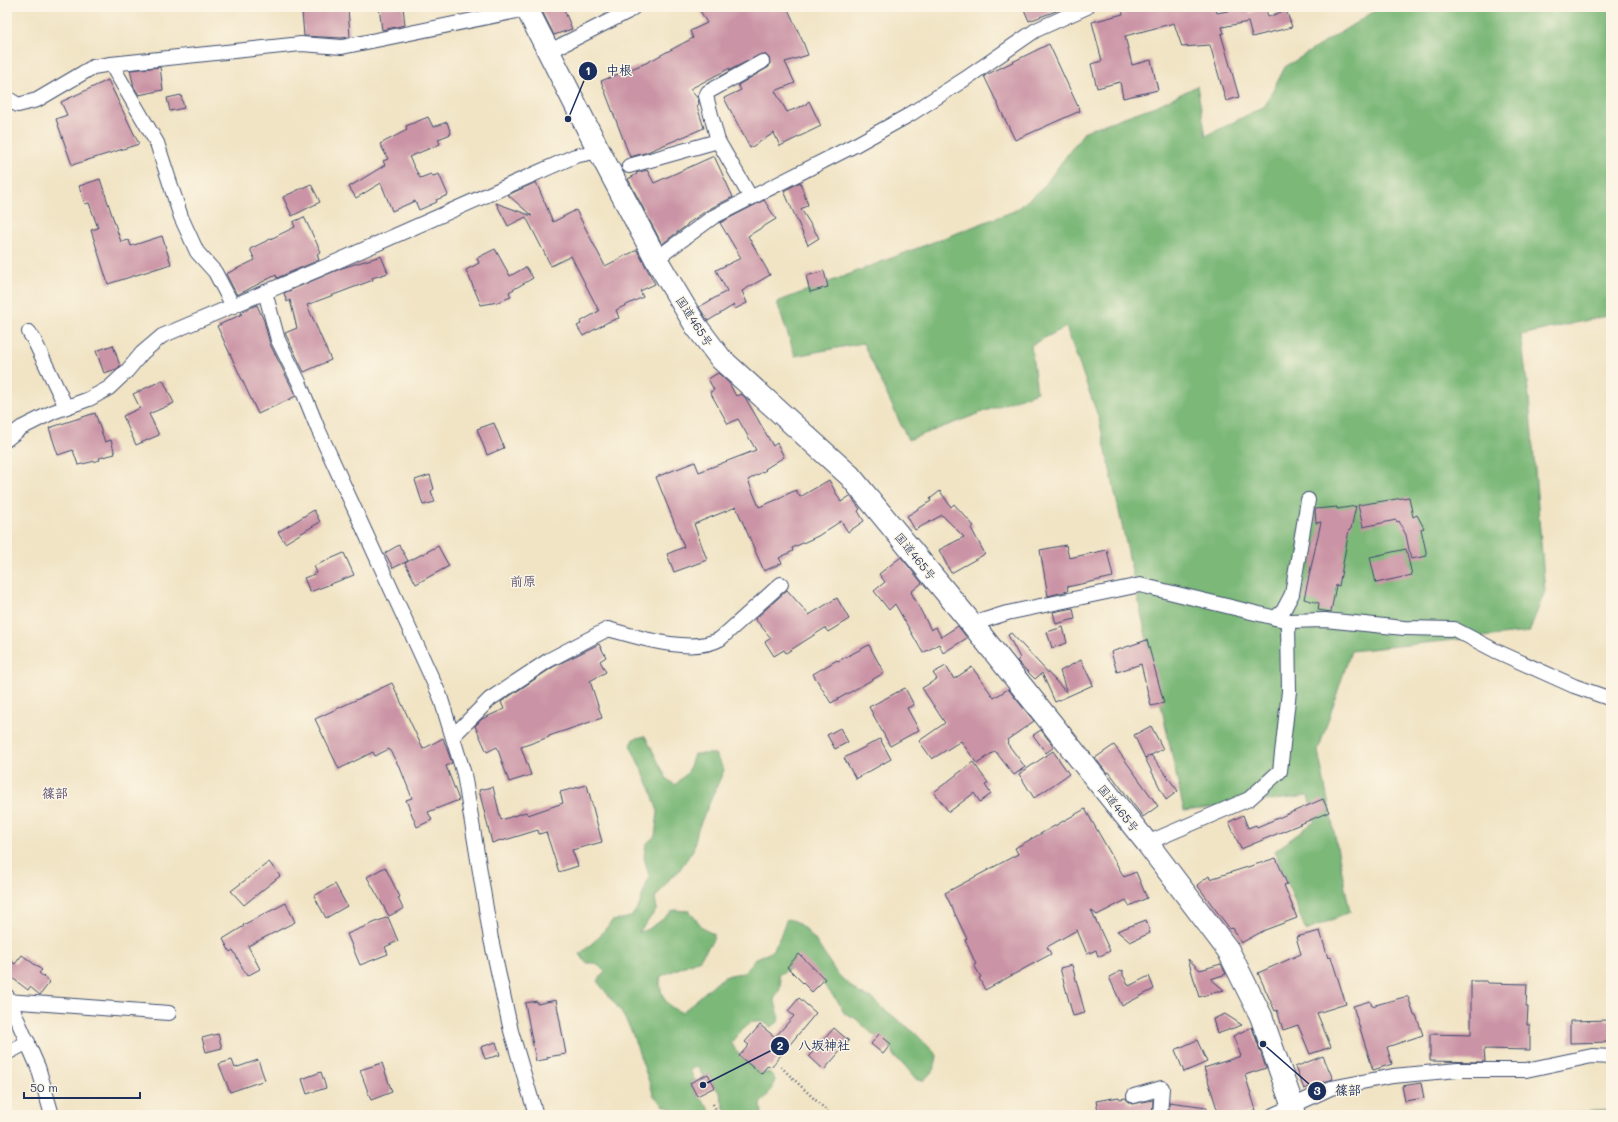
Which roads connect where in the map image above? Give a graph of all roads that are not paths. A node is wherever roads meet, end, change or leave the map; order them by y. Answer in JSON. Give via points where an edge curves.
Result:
{"nodes":[{"id":1,"x":634,"y":7,"type":"edge"},
{"id":2,"x":1087,"y":7,"type":"edge"},
{"id":3,"x":526,"y":8,"type":"edge"},
{"id":4,"x":548,"y":52,"type":"junction"},
{"id":5,"x":762,"y":62,"type":"dead end"},
{"id":6,"x":111,"y":64,"type":"junction"},
{"id":7,"x":7,"y":98,"type":"edge"},
{"id":8,"x":718,"y":141,"type":"junction"},
{"id":9,"x":599,"y":151,"type":"junction"},
{"id":10,"x":629,"y":166,"type":"dead end"},
{"id":11,"x":751,"y":198,"type":"junction"},
{"id":12,"x":656,"y":259,"type":"junction"},
{"id":13,"x":265,"y":292,"type":"junction"},
{"id":14,"x":233,"y":306,"type":"junction"},
{"id":15,"x":29,"y":332,"type":"dead end"},
{"id":16,"x":66,"y":408,"type":"junction"},
{"id":17,"x":7,"y":439,"type":"edge"},
{"id":18,"x":1308,"y":500,"type":"dead end"},
{"id":19,"x":781,"y":584,"type":"dead end"},
{"id":20,"x":1282,"y":619,"type":"junction"},
{"id":21,"x":972,"y":624,"type":"junction"},
{"id":22,"x":1611,"y":698,"type":"edge"},
{"id":23,"x":453,"y":736,"type":"junction"},
{"id":24,"x":1147,"y":843,"type":"junction"},
{"id":25,"x":8,"y":999,"type":"edge"},
{"id":26,"x":169,"y":1013,"type":"dead end"},
{"id":27,"x":28,"y":1042,"type":"junction"},
{"id":28,"x":7,"y":1053,"type":"edge"},
{"id":29,"x":1611,"y":1056,"type":"edge"},
{"id":30,"x":1134,"y":1096,"type":"dead end"},
{"id":31,"x":1294,"y":1111,"type":"edge"},
{"id":32,"x":52,"y":1115,"type":"edge"},
{"id":33,"x":536,"y":1115,"type":"edge"},
{"id":34,"x":1160,"y":1115,"type":"edge"},
{"id":35,"x":1273,"y":1115,"type":"edge"}],
"edges":[{"from":1,"to":4,"type":"street"},
{"from":2,"to":11,"type":"street","via":[[1036,30],[910,115]]},
{"from":3,"to":4,"type":"highway","name":"国道465号"},
{"from":3,"to":6,"type":"street","via":[[342,47],[301,44]]},
{"from":4,"to":9,"type":"highway","name":"国道465号"},
{"from":5,"to":8,"type":"street","via":[[708,92],[706,96]]},
{"from":6,"to":7,"type":"street","via":[[93,67],[37,100],[18,105]]},
{"from":6,"to":14,"type":"street","via":[[156,143],[181,217],[197,252],[215,272]]},
{"from":8,"to":10,"type":"street"},
{"from":8,"to":11,"type":"street"},
{"from":9,"to":12,"type":"highway","name":"国道465号"},
{"from":9,"to":13,"type":"street","via":[[575,156]]},
{"from":11,"to":12,"type":"street","via":[[713,218]]},
{"from":12,"to":21,"type":"highway","name":"国道465号","via":[[696,326],[721,359],[850,476]]},
{"from":13,"to":14,"type":"street"},
{"from":13,"to":23,"type":"street","via":[[278,340],[440,696]]},
{"from":14,"to":16,"type":"street","via":[[162,336],[109,388]]},
{"from":15,"to":16,"type":"street"},
{"from":16,"to":17,"type":"street","via":[[21,428]]},
{"from":18,"to":20,"type":"street","via":[[1292,594],[1283,611]]},
{"from":19,"to":23,"type":"street","via":[[713,643],[688,646],[608,629],[549,660],[490,699]]},
{"from":20,"to":21,"type":"street","via":[[1140,585],[1008,612]]},
{"from":20,"to":22,"type":"street","via":[[1454,629],[1574,686]]},
{"from":20,"to":24,"type":"street","via":[[1288,691],[1280,772],[1249,799]]},
{"from":21,"to":24,"type":"highway","name":"国道465号"},
{"from":23,"to":33,"type":"street","via":[[464,774],[491,939],[511,1031]]},
{"from":24,"to":31,"type":"highway","name":"国道465号","via":[[1228,950],[1261,1016]]},
{"from":25,"to":26,"type":"street"},
{"from":25,"to":27,"type":"street"},
{"from":27,"to":28,"type":"street"},
{"from":27,"to":32,"type":"street"},
{"from":29,"to":31,"type":"street","via":[[1592,1056],[1526,1070],[1458,1070],[1394,1076],[1331,1088]]},
{"from":30,"to":34,"type":"street","via":[[1162,1088]]},
{"from":31,"to":35,"type":"street"}]}
